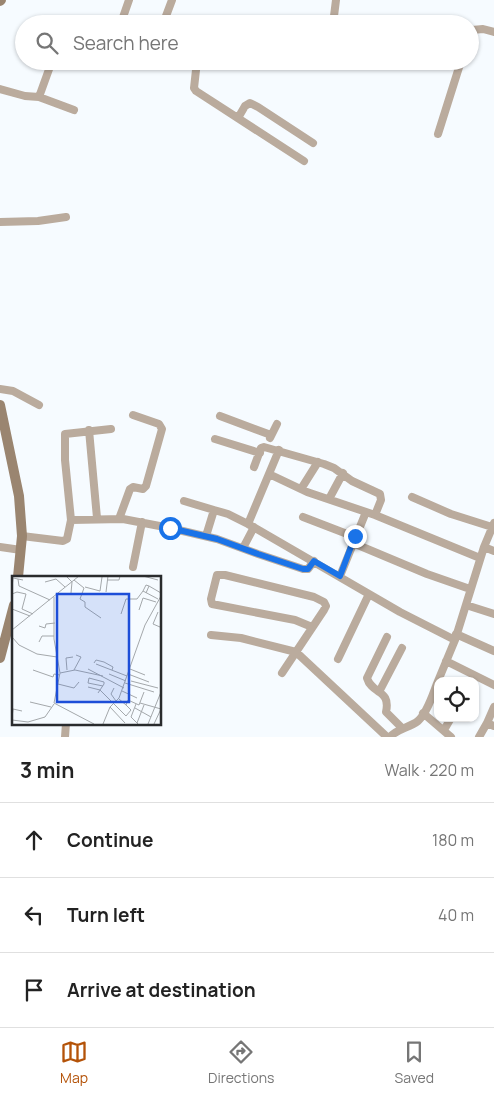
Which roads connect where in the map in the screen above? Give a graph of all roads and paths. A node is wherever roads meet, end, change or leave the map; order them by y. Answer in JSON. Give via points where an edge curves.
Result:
{"nodes":[{"id":1,"x":129,"y":0,"type":"edge"},
{"id":2,"x":172,"y":0,"type":"edge"},
{"id":3,"x":336,"y":0,"type":"edge"},
{"id":4,"x":124,"y":15,"type":"edge"},
{"id":5,"x":166,"y":15,"type":"edge"},
{"id":6,"x":334,"y":15,"type":"edge"},
{"id":7,"x":479,"y":29,"type":"edge"},
{"id":8,"x":494,"y":32,"type":"edge"},
{"id":9,"x":49,"y":70,"type":"edge"},
{"id":10,"x":196,"y":70,"type":"edge"},
{"id":11,"x":458,"y":70,"type":"edge"},
{"id":12,"x":0,"y":89,"type":"edge"},
{"id":13,"x":39,"y":97,"type":"junction"},
{"id":14,"x":74,"y":110,"type":"dead end"},
{"id":15,"x":238,"y":118,"type":"junction"},
{"id":16,"x":438,"y":134,"type":"dead end"},
{"id":17,"x":313,"y":143,"type":"dead end"},
{"id":18,"x":304,"y":161,"type":"dead end"},
{"id":19,"x":66,"y":217,"type":"dead end"},
{"id":20,"x":0,"y":222,"type":"edge"},
{"id":21,"x":0,"y":389,"type":"edge"},
{"id":22,"x":0,"y":405,"type":"edge"},
{"id":23,"x":39,"y":405,"type":"dead end"},
{"id":24,"x":132,"y":415,"type":"dead end"},
{"id":25,"x":220,"y":416,"type":"dead end"},
{"id":26,"x":277,"y":424,"type":"dead end"},
{"id":27,"x":3,"y":428,"type":"edge"},
{"id":28,"x":111,"y":429,"type":"dead end"},
{"id":29,"x":89,"y":430,"type":"junction"},
{"id":30,"x":271,"y":435,"type":"junction"},
{"id":31,"x":215,"y":440,"type":"dead end"},
{"id":32,"x":266,"y":446,"type":"junction"},
{"id":33,"x":279,"y":450,"type":"junction"},
{"id":34,"x":260,"y":453,"type":"junction"},
{"id":35,"x":318,"y":462,"type":"junction"},
{"id":36,"x":254,"y":467,"type":"dead end"},
{"id":37,"x":343,"y":473,"type":"junction"},
{"id":38,"x":269,"y":474,"type":"junction"},
{"id":39,"x":301,"y":489,"type":"junction"},
{"id":40,"x":412,"y":497,"type":"dead end"},
{"id":41,"x":329,"y":499,"type":"junction"},
{"id":42,"x":184,"y":501,"type":"dead end"},
{"id":43,"x":214,"y":510,"type":"junction"},
{"id":44,"x":366,"y":512,"type":"junction"},
{"id":45,"x":375,"y":515,"type":"junction"},
{"id":46,"x":303,"y":517,"type":"dead end"},
{"id":47,"x":97,"y":518,"type":"junction"},
{"id":48,"x":119,"y":519,"type":"junction"},
{"id":49,"x":71,"y":520,"type":"junction"},
{"id":50,"x":142,"y":522,"type":"junction"},
{"id":51,"x":493,"y":525,"type":"edge"},
{"id":52,"x":251,"y":526,"type":"junction"},
{"id":53,"x":22,"y":536,"type":"junction"},
{"id":54,"x":206,"y":536,"type":"junction"},
{"id":55,"x":354,"y":540,"type":"junction"},
{"id":56,"x":484,"y":546,"type":"junction"},
{"id":57,"x":0,"y":547,"type":"edge"},
{"id":58,"x":243,"y":548,"type":"junction"},
{"id":59,"x":21,"y":550,"type":"junction"},
{"id":60,"x":494,"y":550,"type":"edge"},
{"id":61,"x":480,"y":558,"type":"junction"},
{"id":62,"x":314,"y":561,"type":"junction"},
{"id":63,"x":133,"y":568,"type":"dead end"},
{"id":64,"x":18,"y":576,"type":"edge"},
{"id":65,"x":340,"y":576,"type":"junction"},
{"id":66,"x":470,"y":589,"type":"junction"},
{"id":67,"x":369,"y":594,"type":"junction"},
{"id":68,"x":466,"y":605,"type":"junction"},
{"id":69,"x":494,"y":614,"type":"edge"},
{"id":70,"x":12,"y":619,"type":"edge"},
{"id":71,"x":312,"y":627,"type":"junction"},
{"id":72,"x":211,"y":635,"type":"dead end"},
{"id":73,"x":387,"y":637,"type":"dead end"},
{"id":74,"x":456,"y":637,"type":"junction"},
{"id":75,"x":402,"y":648,"type":"dead end"},
{"id":76,"x":494,"y":651,"type":"edge"},
{"id":77,"x":296,"y":652,"type":"junction"},
{"id":78,"x":0,"y":658,"type":"edge"},
{"id":79,"x":338,"y":659,"type":"dead end"},
{"id":80,"x":446,"y":660,"type":"junction"},
{"id":81,"x":282,"y":673,"type":"dead end"},
{"id":82,"x":440,"y":677,"type":"edge"},
{"id":83,"x":472,"y":677,"type":"edge"},
{"id":84,"x":479,"y":680,"type":"edge"},
{"id":85,"x":494,"y":685,"type":"edge"},
{"id":86,"x":434,"y":690,"type":"edge"},
{"id":87,"x":380,"y":692,"type":"junction"},
{"id":88,"x":494,"y":708,"type":"edge"},
{"id":89,"x":423,"y":713,"type":"junction"},
{"id":90,"x":449,"y":722,"type":"edge"},
{"id":91,"x":66,"y":724,"type":"edge"},
{"id":92,"x":491,"y":725,"type":"edge"},
{"id":93,"x":402,"y":728,"type":"junction"},
{"id":94,"x":444,"y":730,"type":"junction"},
{"id":95,"x":65,"y":737,"type":"edge"},
{"id":96,"x":389,"y":737,"type":"edge"},
{"id":97,"x":451,"y":737,"type":"edge"},
{"id":98,"x":479,"y":737,"type":"edge"}],
"edges":[{"from":1,"to":4,"type":"street"},
{"from":2,"to":5,"type":"street"},
{"from":3,"to":6,"type":"street"},
{"from":7,"to":8,"type":"street"},
{"from":9,"to":13,"type":"street"},
{"from":10,"to":15,"type":"street","via":[[194,88],[200,95]]},
{"from":11,"to":16,"type":"street"},
{"from":12,"to":13,"type":"street"},
{"from":13,"to":14,"type":"street"},
{"from":15,"to":17,"type":"street","via":[[250,104]]},
{"from":15,"to":18,"type":"street"},
{"from":19,"to":20,"type":"street"},
{"from":21,"to":23,"type":"street","via":[[13,391]]},
{"from":22,"to":27,"type":"street"},
{"from":24,"to":48,"type":"street","via":[[159,424],[162,429],[146,486],[130,489]]},
{"from":25,"to":30,"type":"street"},
{"from":26,"to":30,"type":"street"},
{"from":27,"to":53,"type":"street","via":[[19,496]]},
{"from":28,"to":29,"type":"street"},
{"from":29,"to":47,"type":"street"},
{"from":29,"to":49,"type":"street","via":[[64,436]]},
{"from":30,"to":32,"type":"street"},
{"from":31,"to":34,"type":"street"},
{"from":32,"to":33,"type":"street"},
{"from":32,"to":34,"type":"street"},
{"from":33,"to":35,"type":"street"},
{"from":33,"to":38,"type":"street"},
{"from":34,"to":36,"type":"street"},
{"from":35,"to":37,"type":"street"},
{"from":35,"to":39,"type":"street"},
{"from":37,"to":41,"type":"street"},
{"from":37,"to":45,"type":"street","via":[[352,481],[380,494]]},
{"from":38,"to":39,"type":"street"},
{"from":38,"to":52,"type":"street"},
{"from":39,"to":41,"type":"street"},
{"from":40,"to":51,"type":"street","via":[[450,514]]},
{"from":41,"to":44,"type":"street"},
{"from":42,"to":43,"type":"street"},
{"from":43,"to":52,"type":"street"},
{"from":43,"to":54,"type":"street"},
{"from":44,"to":45,"type":"street"},
{"from":44,"to":55,"type":"street"},
{"from":45,"to":61,"type":"street"},
{"from":46,"to":55,"type":"street"},
{"from":47,"to":48,"type":"street"},
{"from":47,"to":49,"type":"street"},
{"from":48,"to":50,"type":"street"},
{"from":49,"to":53,"type":"street","via":[[64,541]]},
{"from":50,"to":54,"type":"street"},
{"from":50,"to":63,"type":"street"},
{"from":51,"to":56,"type":"street"},
{"from":52,"to":58,"type":"street"},
{"from":52,"to":62,"type":"street"},
{"from":53,"to":59,"type":"street"},
{"from":54,"to":58,"type":"street"},
{"from":55,"to":65,"type":"street"},
{"from":55,"to":66,"type":"street","via":[[427,574]]},
{"from":56,"to":60,"type":"street"},
{"from":56,"to":61,"type":"street"},
{"from":57,"to":59,"type":"street"},
{"from":58,"to":62,"type":"street","via":[[306,570]]},
{"from":59,"to":64,"type":"street"},
{"from":61,"to":66,"type":"street"},
{"from":62,"to":65,"type":"street"},
{"from":65,"to":67,"type":"street"},
{"from":66,"to":68,"type":"street"},
{"from":67,"to":74,"type":"street"},
{"from":67,"to":79,"type":"street"},
{"from":68,"to":69,"type":"street"},
{"from":68,"to":74,"type":"street"},
{"from":70,"to":78,"type":"street"},
{"from":71,"to":71,"type":"street","via":[[295,620],[212,604],[216,576],[224,575],[321,600],[326,606]]},
{"from":71,"to":77,"type":"street"},
{"from":72,"to":77,"type":"street","via":[[241,638]]},
{"from":73,"to":87,"type":"street","via":[[367,678]]},
{"from":74,"to":76,"type":"street"},
{"from":74,"to":80,"type":"street"},
{"from":75,"to":87,"type":"street"},
{"from":77,"to":81,"type":"street"},
{"from":77,"to":96,"type":"street"},
{"from":80,"to":82,"type":"street"},
{"from":80,"to":83,"type":"street"},
{"from":84,"to":85,"type":"street"},
{"from":86,"to":89,"type":"street"},
{"from":87,"to":93,"type":"street","via":[[388,703],[386,712]]},
{"from":88,"to":92,"type":"street"},
{"from":89,"to":93,"type":"street","via":[[418,720]]},
{"from":89,"to":94,"type":"street"},
{"from":90,"to":94,"type":"street"},
{"from":91,"to":95,"type":"street"},
{"from":92,"to":98,"type":"street"},
{"from":93,"to":96,"type":"street"},
{"from":94,"to":97,"type":"street"}]}
